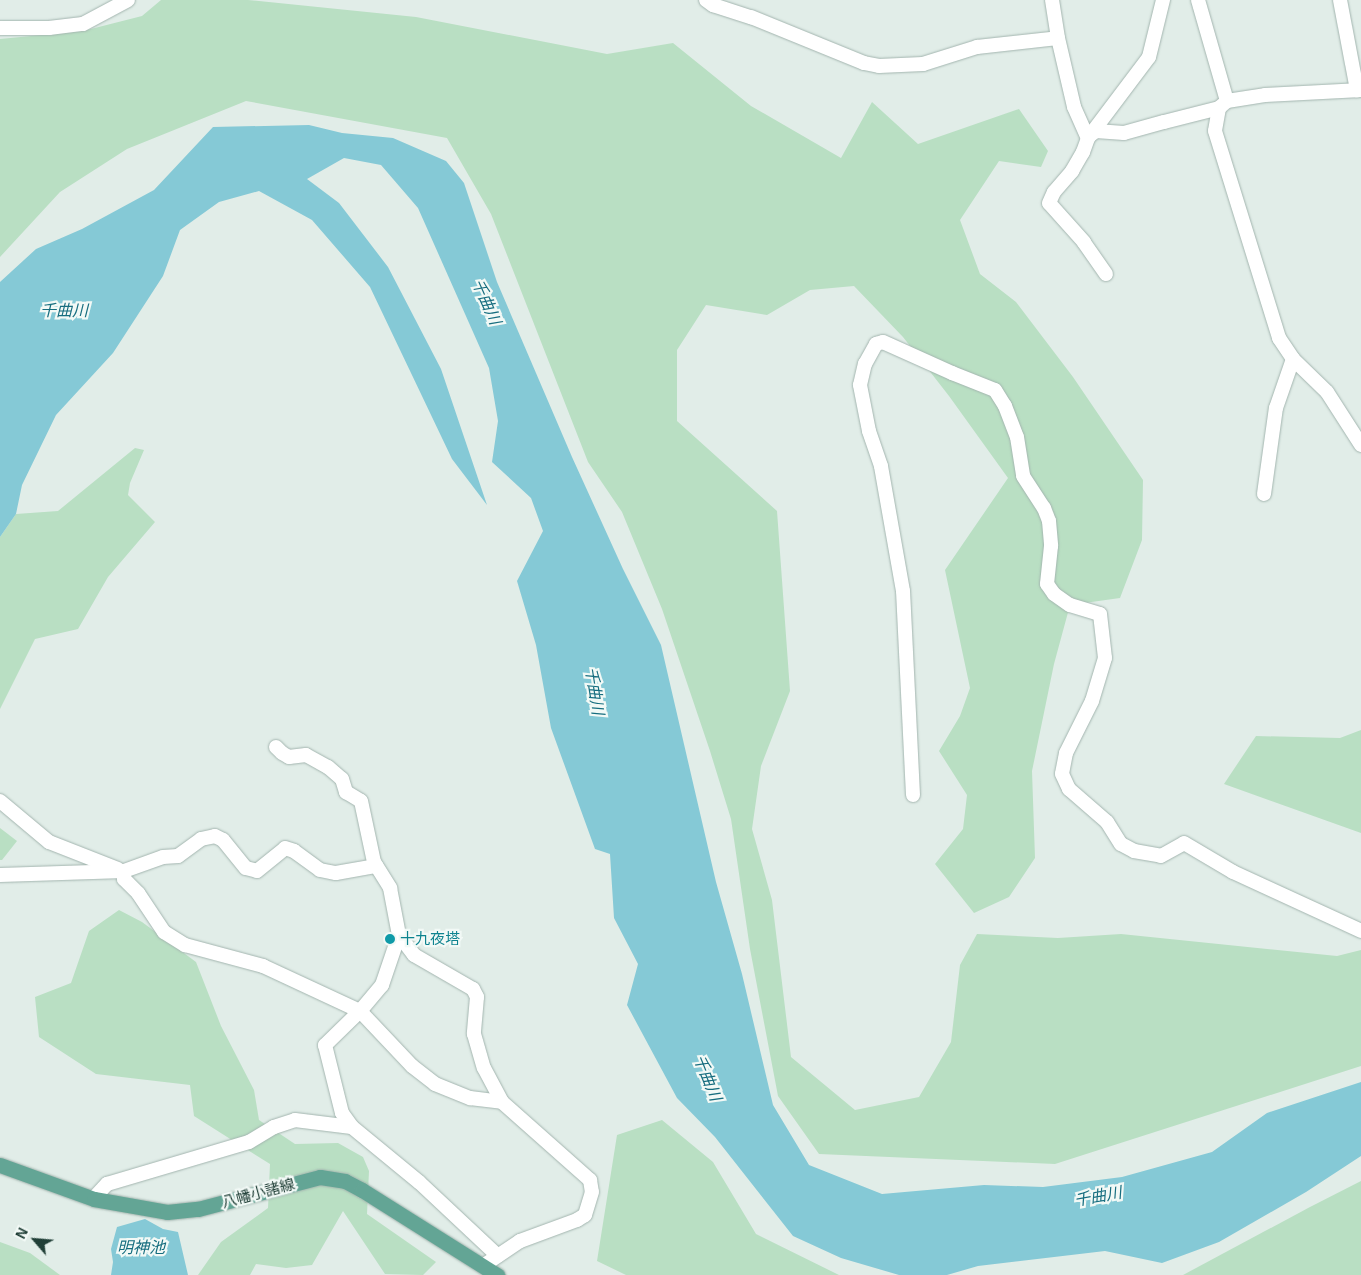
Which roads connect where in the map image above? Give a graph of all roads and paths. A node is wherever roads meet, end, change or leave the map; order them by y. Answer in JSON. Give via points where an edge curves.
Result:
{"nodes":[{"id":1,"x":128,"y":0,"type":"edge"},
{"id":2,"x":706,"y":0,"type":"edge"},
{"id":3,"x":1052,"y":0,"type":"edge"},
{"id":4,"x":1163,"y":0,"type":"edge"},
{"id":5,"x":1198,"y":0,"type":"edge"},
{"id":6,"x":1340,"y":0,"type":"edge"},
{"id":7,"x":0,"y":28,"type":"edge"},
{"id":8,"x":1058,"y":38,"type":"junction"},
{"id":9,"x":1359,"y":90,"type":"edge"},
{"id":10,"x":1223,"y":104,"type":"junction"},
{"id":11,"x":1088,"y":138,"type":"junction"},
{"id":12,"x":1106,"y":274,"type":"dead end"},
{"id":13,"x":1293,"y":359,"type":"junction"},
{"id":14,"x":1361,"y":445,"type":"edge"},
{"id":15,"x":1264,"y":494,"type":"dead end"},
{"id":16,"x":276,"y":746,"type":"dead end"},
{"id":17,"x":913,"y":795,"type":"dead end"},
{"id":18,"x":0,"y":801,"type":"edge"},
{"id":19,"x":376,"y":866,"type":"junction"},
{"id":20,"x":124,"y":871,"type":"junction"},
{"id":21,"x":0,"y":875,"type":"edge"},
{"id":22,"x":1361,"y":931,"type":"edge"},
{"id":23,"x":398,"y":935,"type":"junction"},
{"id":24,"x":360,"y":1011,"type":"junction"},
{"id":25,"x":502,"y":1102,"type":"junction"},
{"id":26,"x":352,"y":1127,"type":"junction"},
{"id":27,"x":0,"y":1165,"type":"edge"},
{"id":28,"x":93,"y":1199,"type":"junction"},
{"id":29,"x":498,"y":1256,"type":"junction"},
{"id":30,"x":484,"y":1266,"type":"junction"},
{"id":31,"x":496,"y":1275,"type":"edge"}],
"edges":[{"from":1,"to":7,"type":"street","via":[[84,24]]},
{"from":2,"to":8,"type":"street","via":[[864,63],[879,66],[923,64],[977,47]]},
{"from":3,"to":8,"type":"street"},
{"from":4,"to":11,"type":"street","via":[[1149,57]]},
{"from":5,"to":10,"type":"street"},
{"from":6,"to":9,"type":"street"},
{"from":8,"to":11,"type":"street","via":[[1074,107]]},
{"from":9,"to":10,"type":"street","via":[[1265,95]]},
{"from":10,"to":11,"type":"street","via":[[1124,133],[1096,131]]},
{"from":10,"to":13,"type":"street","via":[[1215,131],[1279,338]]},
{"from":11,"to":12,"type":"street","via":[[1072,171],[1049,203],[1084,242]]},
{"from":13,"to":14,"type":"street","via":[[1327,392]]},
{"from":13,"to":15,"type":"street","via":[[1276,408]]},
{"from":16,"to":19,"type":"street","via":[[289,757],[306,755],[328,767],[342,779],[346,792],[361,801]]},
{"from":17,"to":22,"type":"street","via":[[902,591],[881,466],[869,430],[860,385],[865,364],[876,344],[883,342],[995,390],[1017,437],[1023,476],[1044,508],[1049,522],[1047,584],[1054,594],[1070,605],[1100,614],[1105,658],[1092,702],[1066,753],[1062,774],[1069,789],[1107,822],[1122,844],[1134,851],[1161,856],[1184,843],[1233,872]]},
{"from":18,"to":20,"type":"street","via":[[49,842]]},
{"from":19,"to":20,"type":"street","via":[[336,873],[320,870],[285,848],[257,871],[246,868],[223,840],[214,836],[202,839],[178,856],[163,857]]},
{"from":19,"to":23,"type":"street","via":[[390,888]]},
{"from":20,"to":21,"type":"street"},
{"from":20,"to":24,"type":"street","via":[[124,879],[138,893],[164,932],[185,946],[264,966]]},
{"from":23,"to":24,"type":"street","via":[[382,984]]},
{"from":23,"to":25,"type":"street","via":[[414,955],[473,989],[477,997],[474,1034],[484,1068]]},
{"from":24,"to":25,"type":"street","via":[[412,1066],[435,1084],[470,1098]]},
{"from":24,"to":26,"type":"street","via":[[325,1045],[342,1113]]},
{"from":25,"to":29,"type":"street","via":[[590,1180],[592,1192],[585,1215],[520,1241]]},
{"from":26,"to":28,"type":"street","via":[[295,1120],[274,1127],[249,1142],[107,1184]]},
{"from":26,"to":29,"type":"street","via":[[420,1182]]},
{"from":27,"to":28,"type":"main road","name":"八幡小諸線"},
{"from":28,"to":30,"type":"main road","name":"八幡小諸線","via":[[167,1212],[182,1211],[320,1176],[345,1181],[362,1190]]},
{"from":29,"to":30,"type":"street"},
{"from":30,"to":31,"type":"main road","name":"八幡小諸線"}]}
